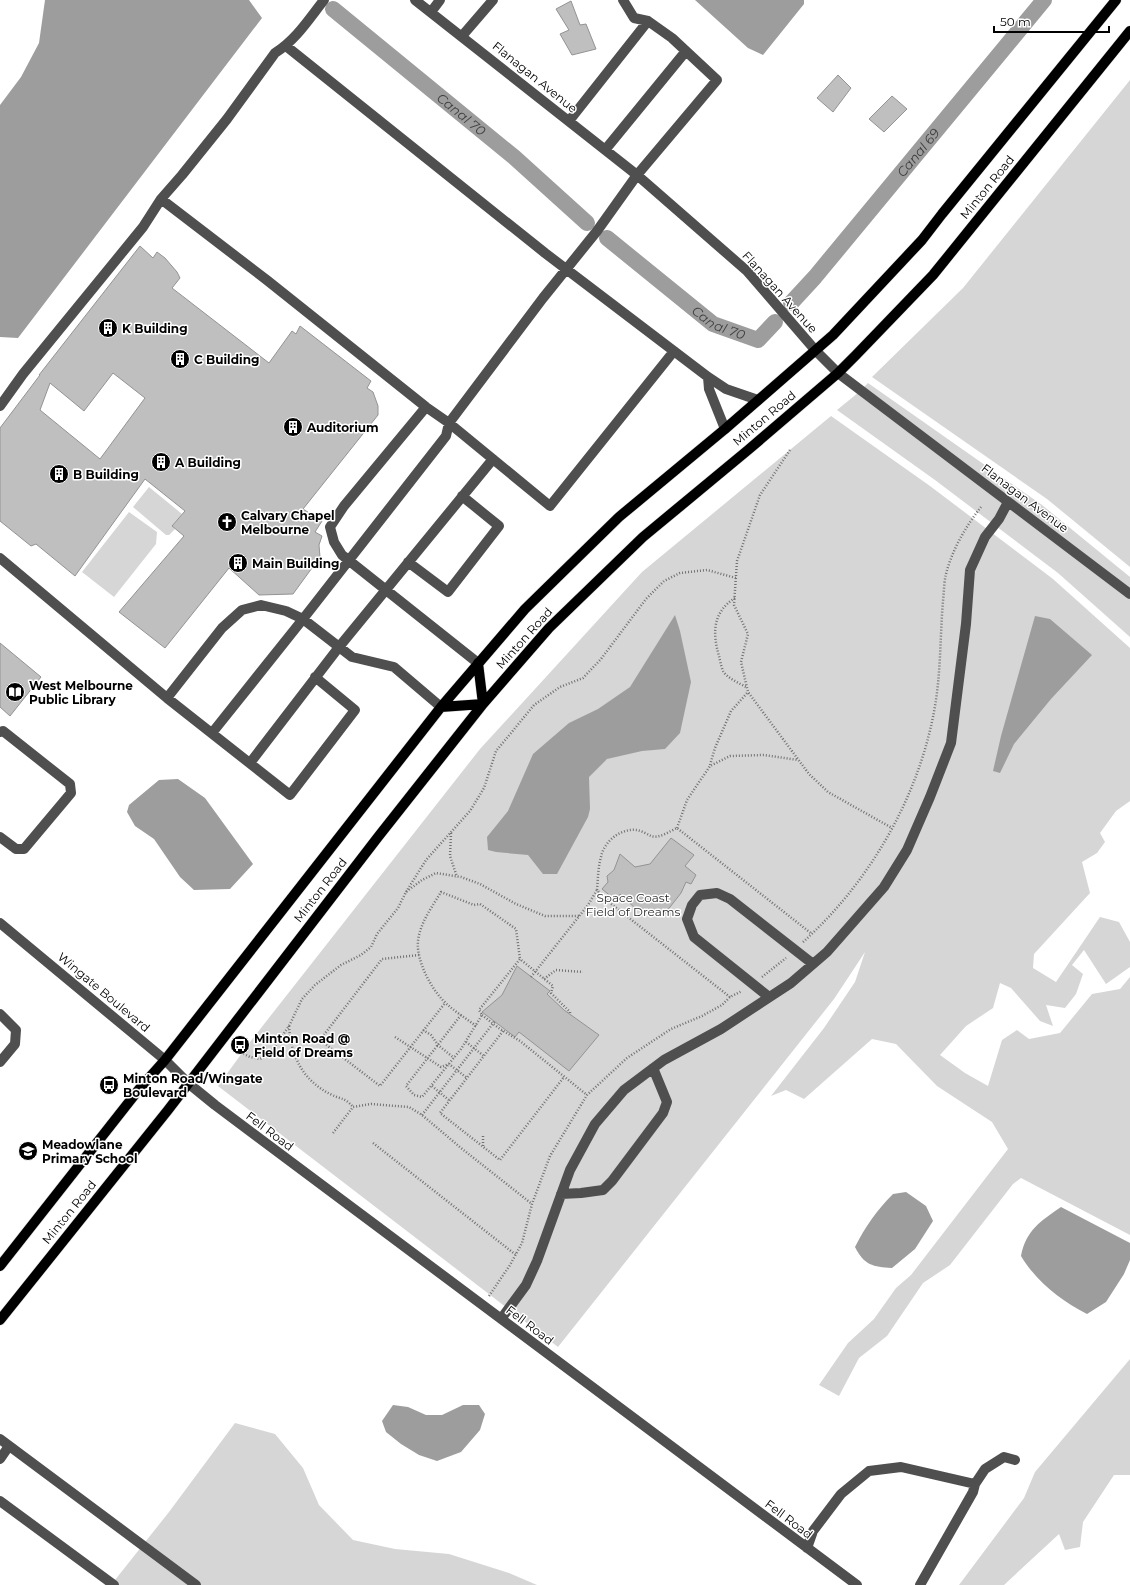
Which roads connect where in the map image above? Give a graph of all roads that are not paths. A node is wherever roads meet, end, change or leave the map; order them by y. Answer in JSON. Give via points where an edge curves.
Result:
{"nodes":[{"id":1,"x":324,"y":0,"type":"edge"},
{"id":2,"x":415,"y":0,"type":"edge"},
{"id":3,"x":440,"y":0,"type":"edge"},
{"id":4,"x":493,"y":0,"type":"edge"},
{"id":5,"x":623,"y":0,"type":"edge"},
{"id":6,"x":1116,"y":0,"type":"edge"},
{"id":7,"x":431,"y":12,"type":"junction"},
{"id":8,"x":648,"y":21,"type":"junction"},
{"id":9,"x":1130,"y":31,"type":"edge"},
{"id":10,"x":462,"y":36,"type":"junction"},
{"id":11,"x":286,"y":46,"type":"junction"},
{"id":12,"x":686,"y":52,"type":"junction"},
{"id":13,"x":569,"y":121,"type":"junction"},
{"id":14,"x":605,"y":150,"type":"junction"},
{"id":15,"x":637,"y":175,"type":"junction"},
{"id":16,"x":161,"y":199,"type":"junction"},
{"id":17,"x":566,"y":269,"type":"junction"},
{"id":18,"x":674,"y":351,"type":"junction"},
{"id":19,"x":816,"y":351,"type":"junction"},
{"id":20,"x":838,"y":373,"type":"junction"},
{"id":21,"x":708,"y":377,"type":"junction"},
{"id":22,"x":758,"y":400,"type":"junction"},
{"id":23,"x":0,"y":406,"type":"edge"},
{"id":24,"x":426,"y":407,"type":"junction"},
{"id":25,"x":449,"y":423,"type":"junction"},
{"id":26,"x":725,"y":429,"type":"junction"},
{"id":27,"x":493,"y":459,"type":"junction"},
{"id":28,"x":462,"y":496,"type":"junction"},
{"id":29,"x":1008,"y":502,"type":"junction"},
{"id":30,"x":0,"y":558,"type":"edge"},
{"id":31,"x":345,"y":558,"type":"junction"},
{"id":32,"x":408,"y":562,"type":"junction"},
{"id":33,"x":386,"y":590,"type":"junction"},
{"id":34,"x":1130,"y":594,"type":"edge"},
{"id":35,"x":303,"y":619,"type":"junction"},
{"id":36,"x":339,"y":647,"type":"junction"},
{"id":37,"x":478,"y":663,"type":"junction"},
{"id":38,"x":315,"y":677,"type":"junction"},
{"id":39,"x":167,"y":698,"type":"junction"},
{"id":40,"x":483,"y":704,"type":"junction"},
{"id":41,"x":441,"y":707,"type":"junction"},
{"id":42,"x":0,"y":732,"type":"edge"},
{"id":43,"x":212,"y":733,"type":"junction"},
{"id":44,"x":250,"y":763,"type":"junction"},
{"id":45,"x":0,"y":837,"type":"edge"},
{"id":46,"x":0,"y":923,"type":"edge"},
{"id":47,"x":813,"y":964,"type":"junction"},
{"id":48,"x":769,"y":998,"type":"junction"},
{"id":49,"x":0,"y":1014,"type":"edge"},
{"id":50,"x":166,"y":1060,"type":"junction"},
{"id":51,"x":0,"y":1062,"type":"edge"},
{"id":52,"x":653,"y":1068,"type":"junction"},
{"id":53,"x":188,"y":1083,"type":"junction"},
{"id":54,"x":561,"y":1194,"type":"junction"},
{"id":55,"x":0,"y":1266,"type":"edge"},
{"id":56,"x":501,"y":1319,"type":"junction"},
{"id":57,"x":0,"y":1320,"type":"edge"},
{"id":58,"x":0,"y":1439,"type":"edge"},
{"id":59,"x":9,"y":1446,"type":"junction"},
{"id":60,"x":0,"y":1459,"type":"edge"},
{"id":61,"x":1015,"y":1460,"type":"dead end"},
{"id":62,"x":975,"y":1484,"type":"junction"},
{"id":63,"x":0,"y":1501,"type":"edge"},
{"id":64,"x":807,"y":1548,"type":"junction"},
{"id":65,"x":114,"y":1585,"type":"edge"},
{"id":66,"x":196,"y":1585,"type":"edge"},
{"id":67,"x":857,"y":1585,"type":"edge"},
{"id":68,"x":920,"y":1585,"type":"edge"}],
"edges":[{"from":1,"to":11,"type":"street"},
{"from":2,"to":7,"type":"street","name":"Flanagan Avenue"},
{"from":3,"to":7,"type":"street"},
{"from":4,"to":10,"type":"street"},
{"from":5,"to":8,"type":"street","via":[[634,18]]},
{"from":6,"to":19,"type":"main road","name":"Minton Road","via":[[922,240]]},
{"from":7,"to":10,"type":"street","name":"Flanagan Avenue"},
{"from":8,"to":12,"type":"street"},
{"from":8,"to":13,"type":"street"},
{"from":9,"to":20,"type":"main road","name":"Minton Road","via":[[932,275]]},
{"from":10,"to":13,"type":"street","name":"Flanagan Avenue"},
{"from":11,"to":16,"type":"street","via":[[275,53],[222,125]]},
{"from":11,"to":17,"type":"street"},
{"from":12,"to":14,"type":"street"},
{"from":12,"to":15,"type":"street","via":[[717,80]]},
{"from":13,"to":14,"type":"street","name":"Flanagan Avenue"},
{"from":14,"to":15,"type":"street","name":"Flanagan Avenue"},
{"from":15,"to":17,"type":"street"},
{"from":15,"to":19,"type":"street","name":"Flanagan Avenue","via":[[747,272]]},
{"from":16,"to":23,"type":"street","via":[[143,227],[23,374]]},
{"from":16,"to":24,"type":"street"},
{"from":17,"to":18,"type":"street"},
{"from":17,"to":25,"type":"street"},
{"from":18,"to":21,"type":"street"},
{"from":18,"to":27,"type":"street","via":[[550,506]]},
{"from":19,"to":20,"type":"street","name":"Flanagan Avenue"},
{"from":19,"to":22,"type":"main road","name":"Minton Road"},
{"from":20,"to":29,"type":"street","name":"Flanagan Avenue"},
{"from":20,"to":40,"type":"main road","name":"Minton Road","via":[[643,537],[549,628]]},
{"from":21,"to":22,"type":"street","via":[[726,389]]},
{"from":21,"to":26,"type":"street","via":[[709,389]]},
{"from":22,"to":26,"type":"main road","name":"Minton Road"},
{"from":24,"to":25,"type":"street"},
{"from":24,"to":31,"type":"street","via":[[344,506],[330,528],[334,542]]},
{"from":25,"to":27,"type":"street"},
{"from":25,"to":31,"type":"street","via":[[446,436]]},
{"from":26,"to":37,"type":"main road","name":"Minton Road","via":[[619,517],[525,609]]},
{"from":27,"to":28,"type":"street"},
{"from":28,"to":32,"type":"street"},
{"from":28,"to":32,"type":"street","via":[[499,526],[448,592]]},
{"from":29,"to":34,"type":"street","name":"Flanagan Avenue"},
{"from":29,"to":47,"type":"street","via":[[985,537],[970,570],[951,742],[930,797],[907,850],[884,887],[827,952]]},
{"from":30,"to":39,"type":"street"},
{"from":31,"to":33,"type":"street"},
{"from":31,"to":35,"type":"street"},
{"from":32,"to":33,"type":"street"},
{"from":33,"to":36,"type":"street"},
{"from":33,"to":37,"type":"street"},
{"from":35,"to":36,"type":"street"},
{"from":35,"to":39,"type":"street","via":[[286,611],[261,605],[242,610],[222,628]]},
{"from":35,"to":43,"type":"street"},
{"from":36,"to":38,"type":"street"},
{"from":36,"to":41,"type":"street","via":[[352,657],[394,668]]},
{"from":37,"to":40,"type":"main road"},
{"from":37,"to":41,"type":"main road","name":"Minton Road"},
{"from":38,"to":44,"type":"street"},
{"from":38,"to":44,"type":"street","via":[[355,710],[290,795]]},
{"from":39,"to":43,"type":"street"},
{"from":40,"to":41,"type":"main road"},
{"from":40,"to":53,"type":"main road","name":"Minton Road"},
{"from":41,"to":50,"type":"main road","name":"Minton Road"},
{"from":42,"to":45,"type":"street","via":[[3,731],[70,784],[71,793],[24,849],[16,850]]},
{"from":43,"to":44,"type":"street"},
{"from":46,"to":50,"type":"street","name":"Wingate Boulevard"},
{"from":47,"to":48,"type":"street"},
{"from":47,"to":48,"type":"street","via":[[730,899],[717,894],[700,895],[692,905],[687,919],[694,937]]},
{"from":48,"to":52,"type":"street"},
{"from":49,"to":51,"type":"street","via":[[16,1030],[15,1044]]},
{"from":50,"to":53,"type":"street","name":"Wingate Boulevard"},
{"from":50,"to":55,"type":"main road","name":"Minton Road","via":[[140,1088]]},
{"from":52,"to":54,"type":"street","via":[[624,1090],[595,1124],[570,1170]]},
{"from":52,"to":54,"type":"street","via":[[667,1102],[663,1113],[603,1190]]},
{"from":53,"to":56,"type":"street","name":"Fell Road"},
{"from":53,"to":57,"type":"main road","name":"Minton Road"},
{"from":54,"to":56,"type":"street","via":[[526,1285]]},
{"from":56,"to":64,"type":"street","name":"Fell Road"},
{"from":58,"to":59,"type":"street"},
{"from":59,"to":60,"type":"street"},
{"from":59,"to":66,"type":"street"},
{"from":61,"to":62,"type":"street","via":[[1004,1457],[985,1469]]},
{"from":62,"to":64,"type":"street","via":[[900,1467],[869,1471],[841,1494],[813,1530]]},
{"from":62,"to":68,"type":"street"},
{"from":63,"to":65,"type":"street"},
{"from":64,"to":67,"type":"street","name":"Fell Road"}]}
